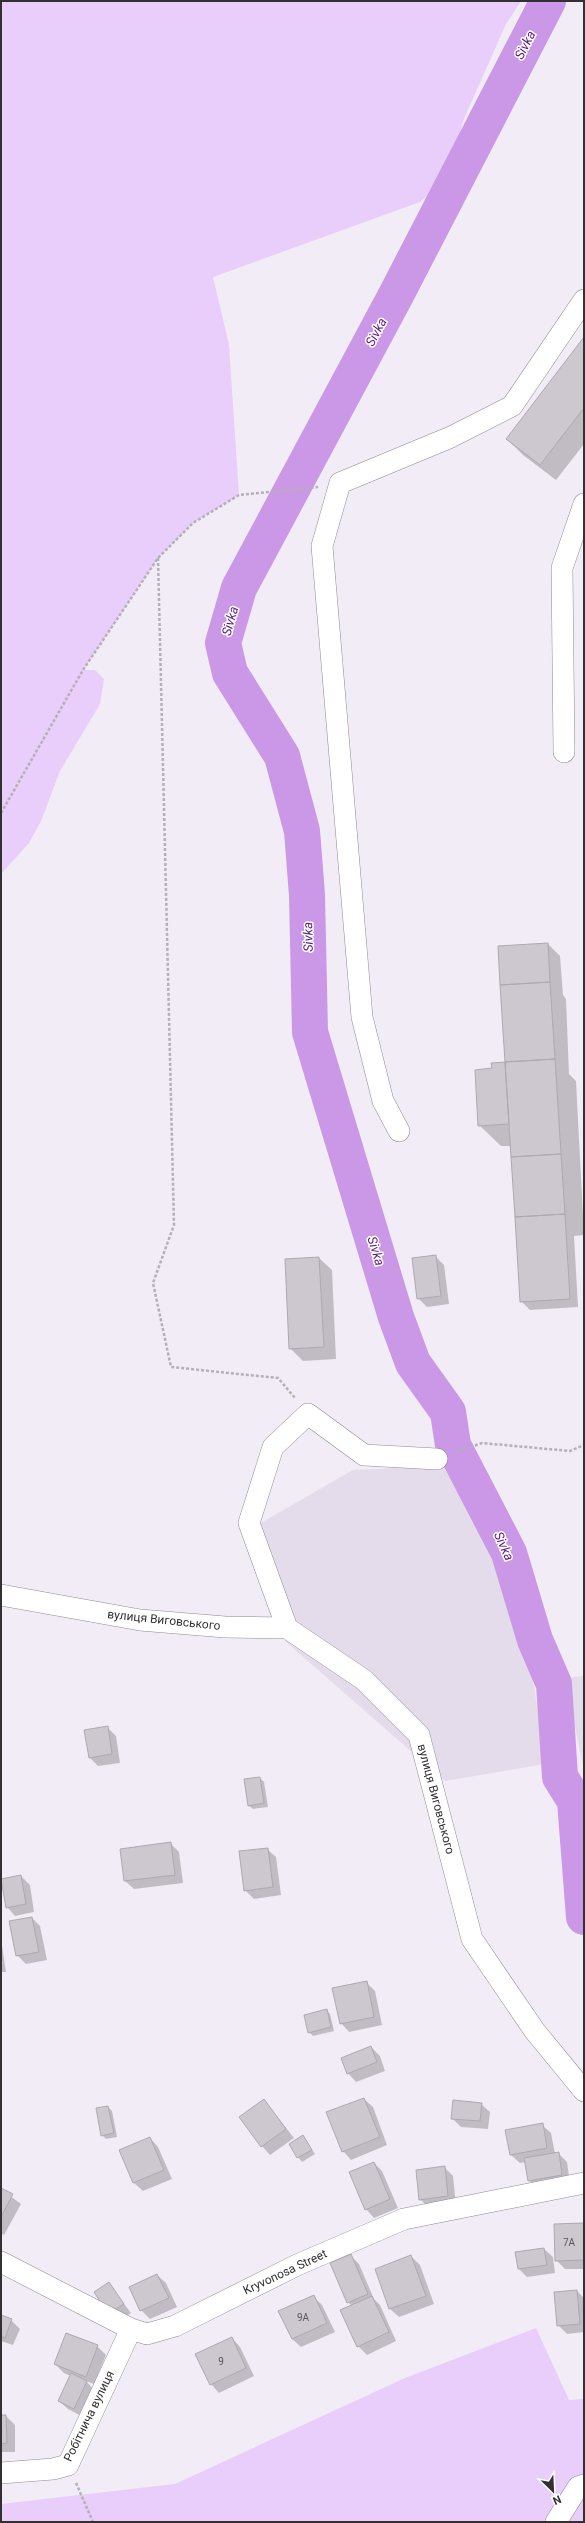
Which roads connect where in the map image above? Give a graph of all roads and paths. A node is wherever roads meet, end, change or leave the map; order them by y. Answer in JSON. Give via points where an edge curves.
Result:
{"nodes":[{"id":1,"x":584,"y":300,"type":"edge"},
{"id":2,"x":304,"y":489,"type":"dead end"},
{"id":3,"x":584,"y":504,"type":"edge"},
{"id":4,"x":158,"y":558,"type":"junction"},
{"id":5,"x":564,"y":752,"type":"dead end"},
{"id":6,"x":1,"y":812,"type":"edge"},
{"id":7,"x":399,"y":1131,"type":"dead end"},
{"id":8,"x":308,"y":1414,"type":"junction"},
{"id":9,"x":584,"y":1445,"type":"edge"},
{"id":10,"x":437,"y":1459,"type":"joint"},
{"id":11,"x":1,"y":1595,"type":"edge"},
{"id":12,"x":287,"y":1628,"type":"junction"},
{"id":13,"x":584,"y":2091,"type":"edge"},
{"id":14,"x":584,"y":2183,"type":"edge"},
{"id":15,"x":1,"y":2262,"type":"edge"},
{"id":16,"x":131,"y":2329,"type":"junction"},
{"id":17,"x":68,"y":2465,"type":"junction"},
{"id":18,"x":1,"y":2473,"type":"edge"},
{"id":19,"x":584,"y":2485,"type":"edge"},
{"id":20,"x":93,"y":2522,"type":"edge"},
{"id":21,"x":556,"y":2522,"type":"edge"}],
"edges":[{"from":1,"to":7,"type":"street","via":[[512,406],[451,437],[340,483],[322,546],[362,1017],[383,1101]]},
{"from":2,"to":4,"type":"path","via":[[239,495],[193,522]]},
{"from":3,"to":5,"type":"street","via":[[562,568]]},
{"from":4,"to":6,"type":"path","via":[[83,670]]},
{"from":4,"to":8,"type":"path","via":[[174,1225],[153,1283],[171,1367],[278,1378]]},
{"from":8,"to":10,"type":"street","via":[[364,1455]]},
{"from":8,"to":12,"type":"street","via":[[273,1447],[249,1523]]},
{"from":9,"to":10,"type":"path","via":[[570,1451],[482,1443]]},
{"from":11,"to":12,"type":"street","name":"вулиця Виговського","via":[[140,1620],[225,1627]]},
{"from":12,"to":13,"type":"street","name":"вулиця Виговського","via":[[364,1680],[419,1735],[472,1939],[534,2030]]},
{"from":14,"to":16,"type":"street","name":"Kryvonosa Street","via":[[404,2219],[297,2265],[175,2326],[147,2334]]},
{"from":15,"to":16,"type":"street","name":"Kryvonosa Street"},
{"from":16,"to":17,"type":"street","name":"Робітнича вулиця"},
{"from":17,"to":18,"type":"street","name":"Робітнича вулиця","via":[[53,2469]]},
{"from":17,"to":20,"type":"path"},
{"from":19,"to":21,"type":"street","via":[[578,2487]]}]}
